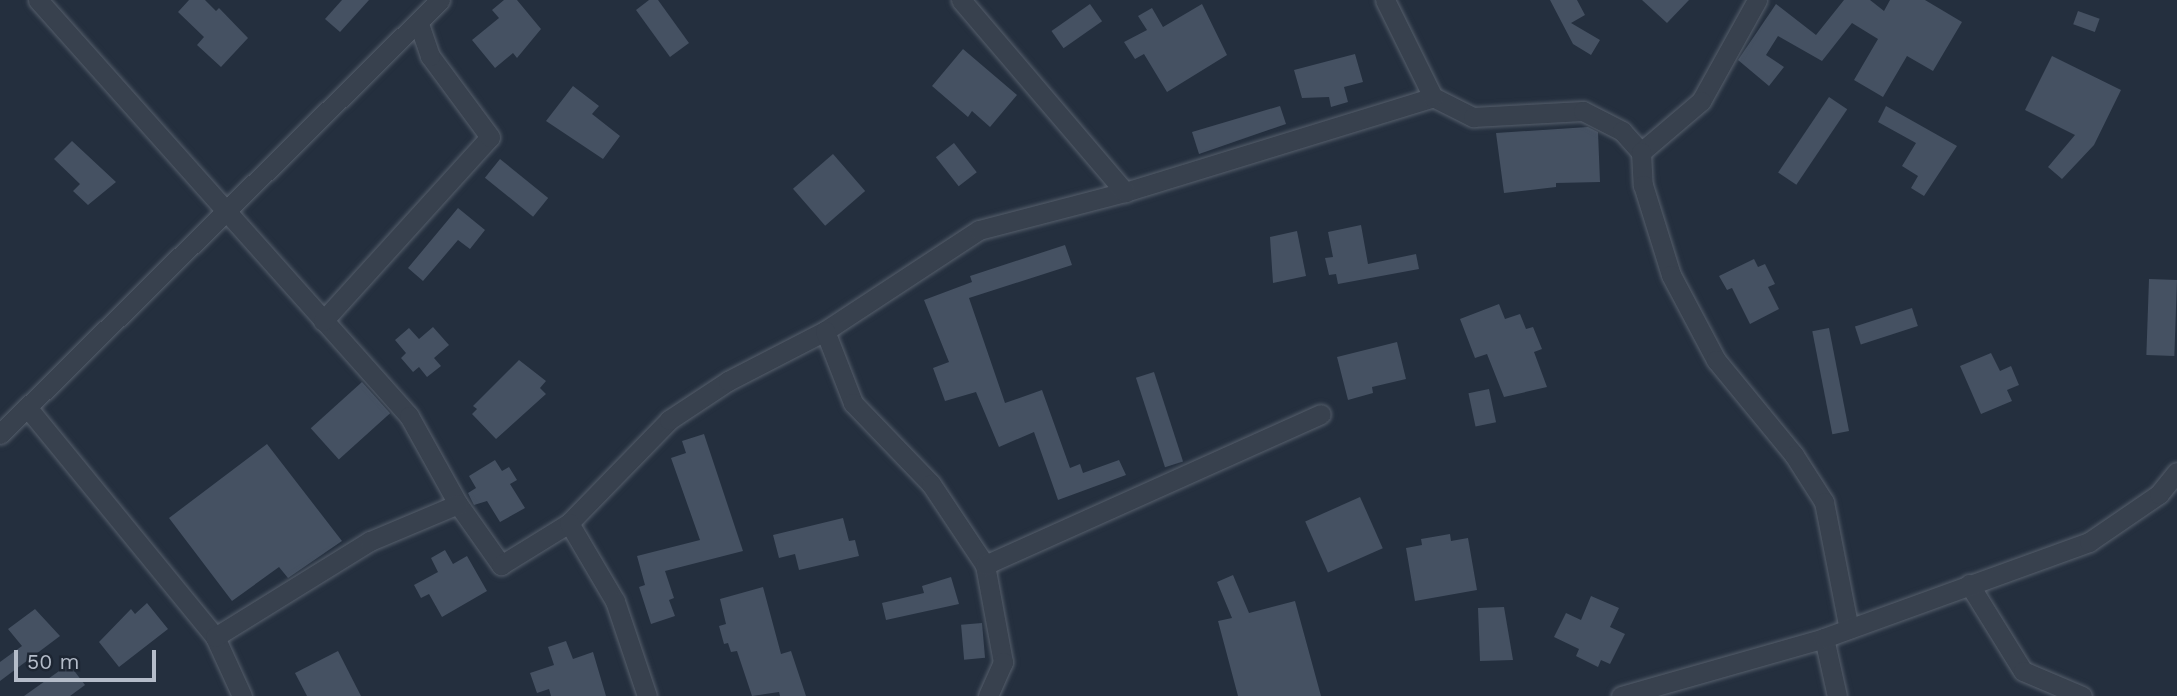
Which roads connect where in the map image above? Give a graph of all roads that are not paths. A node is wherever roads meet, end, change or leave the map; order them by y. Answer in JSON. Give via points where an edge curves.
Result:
{"nodes":[{"id":1,"x":38,"y":0,"type":"edge"},
{"id":2,"x":440,"y":0,"type":"edge"},
{"id":3,"x":961,"y":0,"type":"edge"},
{"id":4,"x":1385,"y":0,"type":"edge"},
{"id":5,"x":1757,"y":0,"type":"edge"},
{"id":6,"x":418,"y":22,"type":"junction"},
{"id":7,"x":1433,"y":97,"type":"junction"},
{"id":8,"x":1641,"y":152,"type":"junction"},
{"id":9,"x":1125,"y":192,"type":"junction"},
{"id":10,"x":224,"y":214,"type":"junction"},
{"id":11,"x":323,"y":321,"type":"junction"},
{"id":12,"x":825,"y":331,"type":"junction"},
{"id":13,"x":27,"y":407,"type":"junction"},
{"id":14,"x":1321,"y":414,"type":"dead end"},
{"id":15,"x":1,"y":431,"type":"edge"},
{"id":16,"x":2177,"y":472,"type":"edge"},
{"id":17,"x":458,"y":504,"type":"junction"},
{"id":18,"x":569,"y":523,"type":"junction"},
{"id":19,"x":985,"y":565,"type":"junction"},
{"id":20,"x":1969,"y":584,"type":"junction"},
{"id":21,"x":1849,"y":629,"type":"junction"},
{"id":22,"x":215,"y":637,"type":"junction"},
{"id":23,"x":1824,"y":638,"type":"junction"},
{"id":24,"x":242,"y":696,"type":"edge"},
{"id":25,"x":647,"y":696,"type":"edge"},
{"id":26,"x":988,"y":696,"type":"edge"},
{"id":27,"x":1620,"y":696,"type":"edge"},
{"id":28,"x":1837,"y":696,"type":"edge"},
{"id":29,"x":2082,"y":696,"type":"edge"}],
"edges":[{"from":1,"to":10,"type":"street"},
{"from":2,"to":6,"type":"street"},
{"from":3,"to":9,"type":"street"},
{"from":4,"to":7,"type":"street"},
{"from":5,"to":8,"type":"street","via":[[1701,101]]},
{"from":6,"to":10,"type":"street"},
{"from":6,"to":11,"type":"street","via":[[430,56],[490,137]]},
{"from":7,"to":8,"type":"street","via":[[1472,117],[1584,111],[1622,131]]},
{"from":7,"to":9,"type":"street"},
{"from":8,"to":21,"type":"street","via":[[1643,185],[1671,275],[1716,360],[1794,456],[1824,502]]},
{"from":9,"to":12,"type":"street","via":[[979,230]]},
{"from":10,"to":11,"type":"street"},
{"from":10,"to":13,"type":"street"},
{"from":11,"to":17,"type":"street","via":[[409,416]]},
{"from":12,"to":18,"type":"street","via":[[728,381],[669,420]]},
{"from":12,"to":19,"type":"street","via":[[853,403],[931,484]]},
{"from":13,"to":15,"type":"street"},
{"from":13,"to":22,"type":"street"},
{"from":14,"to":19,"type":"street"},
{"from":16,"to":20,"type":"street","via":[[2159,494],[2089,542]]},
{"from":17,"to":18,"type":"street","via":[[500,565]]},
{"from":17,"to":22,"type":"street","via":[[370,541]]},
{"from":18,"to":25,"type":"street","via":[[615,601]]},
{"from":19,"to":26,"type":"street","via":[[1003,663]]},
{"from":20,"to":21,"type":"street"},
{"from":20,"to":29,"type":"street","via":[[2023,671]]},
{"from":21,"to":23,"type":"street"},
{"from":22,"to":24,"type":"street"},
{"from":23,"to":27,"type":"street"},
{"from":23,"to":28,"type":"street"}]}
